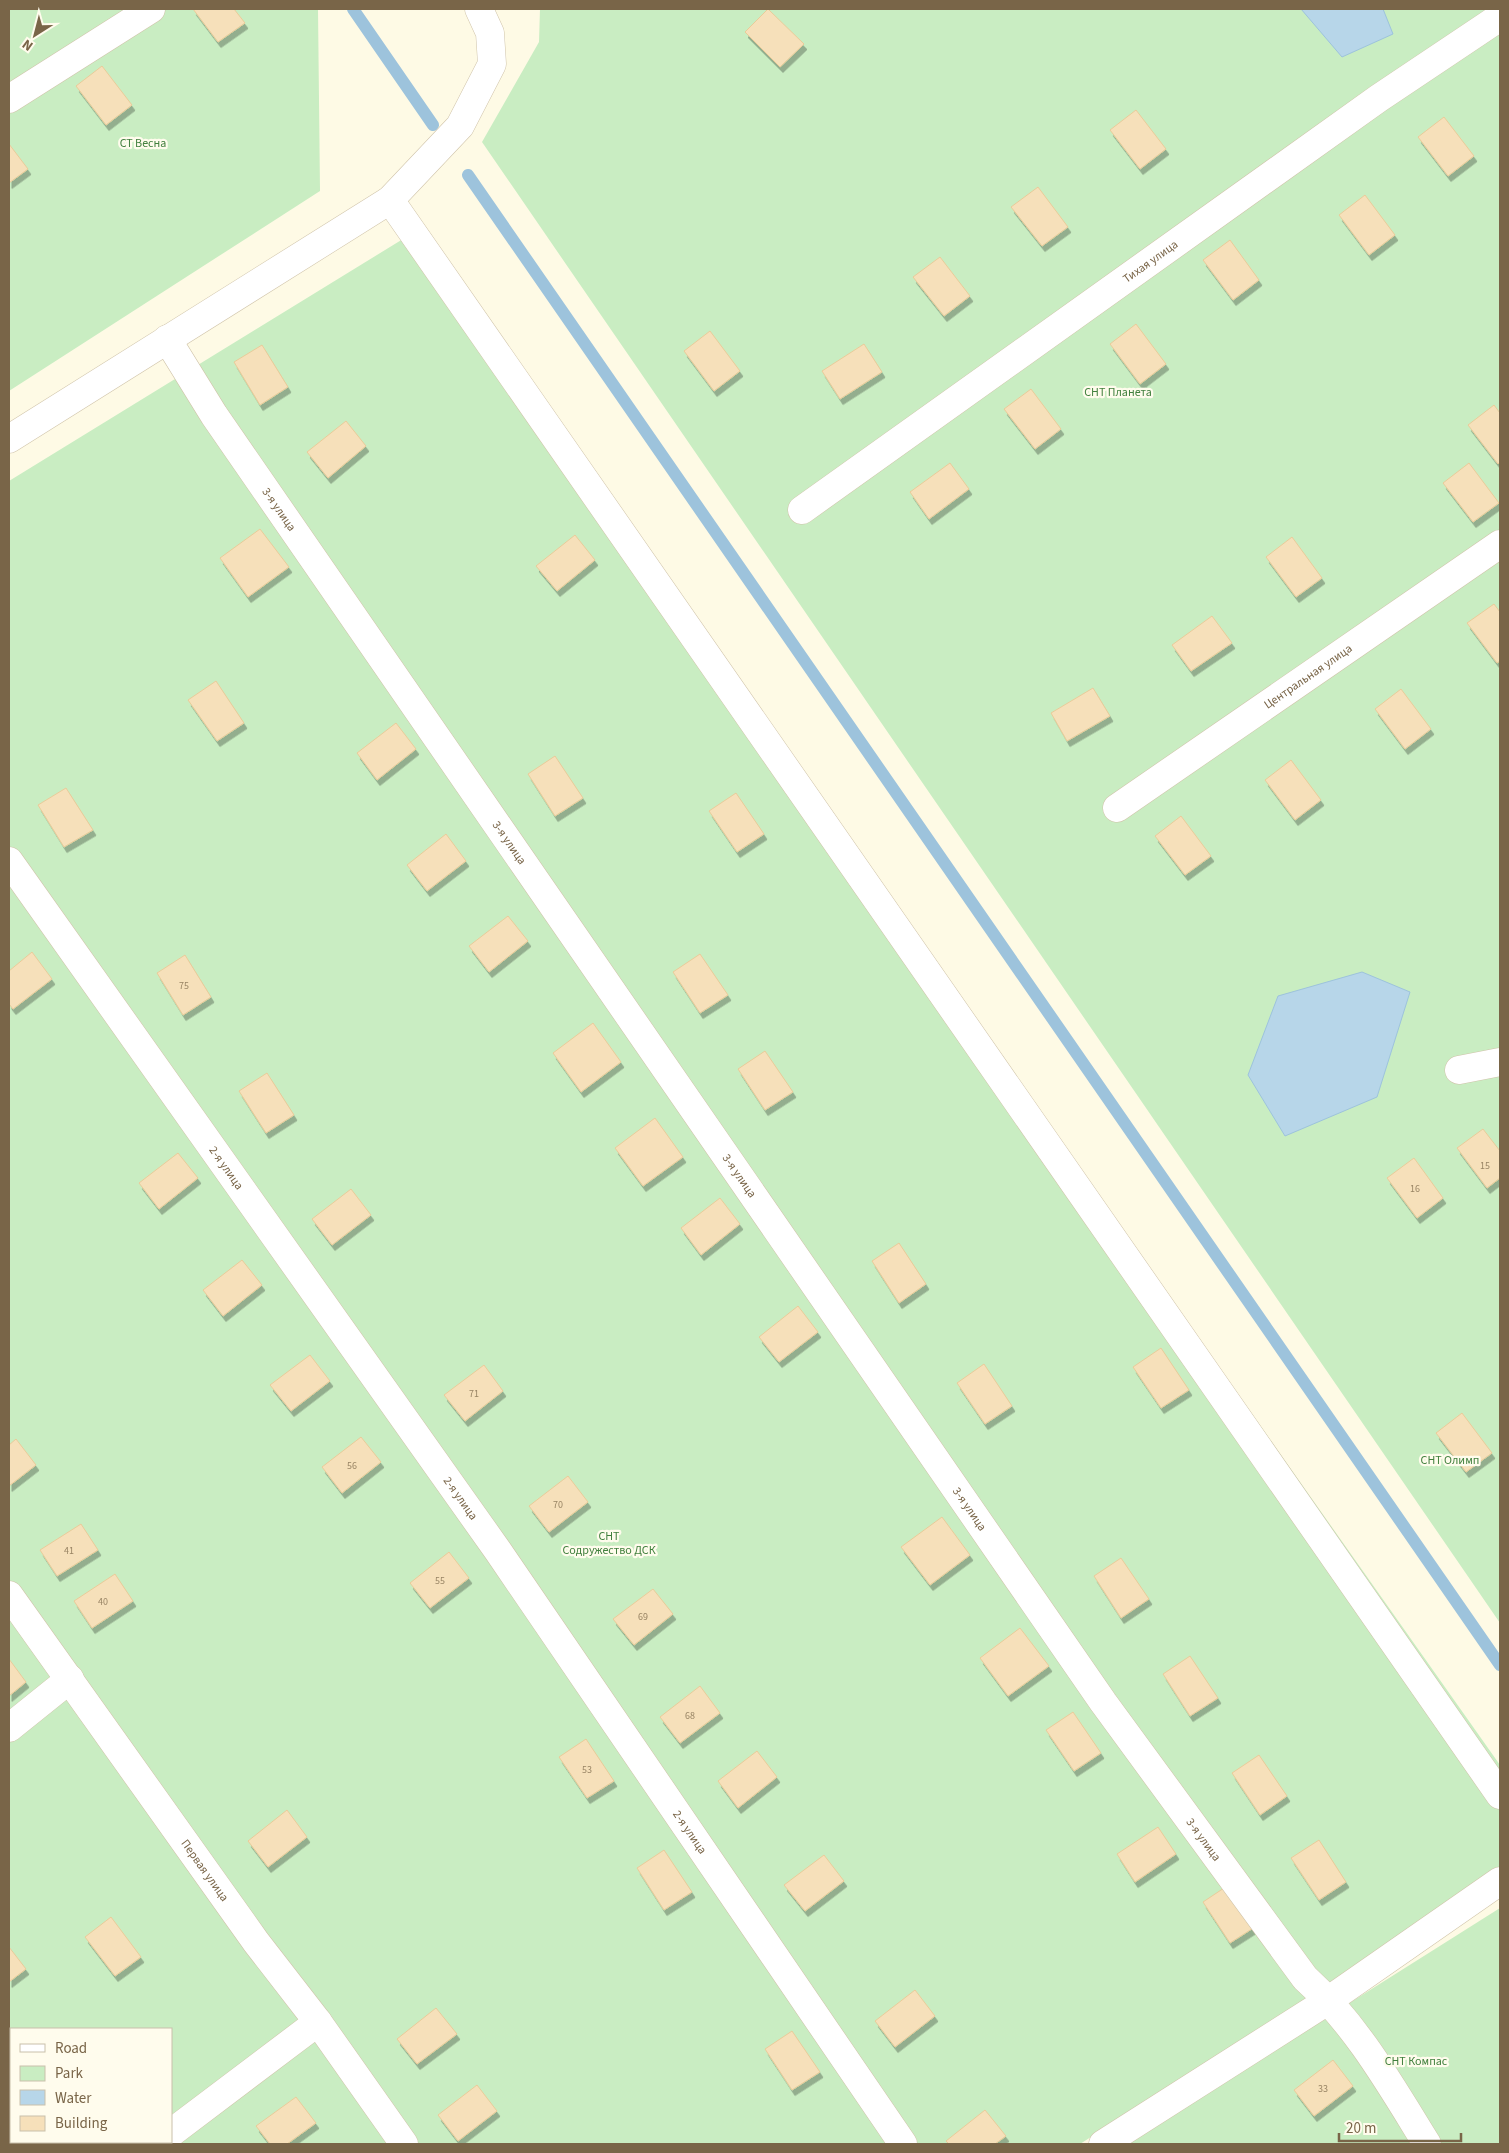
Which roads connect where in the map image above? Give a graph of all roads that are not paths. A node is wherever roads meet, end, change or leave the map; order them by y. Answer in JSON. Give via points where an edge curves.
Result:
{"nodes":[{"id":1,"x":150,"y":9,"type":"edge"},
{"id":2,"x":479,"y":9,"type":"edge"},
{"id":3,"x":1500,"y":17,"type":"edge"},
{"id":4,"x":9,"y":99,"type":"edge"},
{"id":5,"x":390,"y":200,"type":"junction"},
{"id":6,"x":167,"y":339,"type":"junction"},
{"id":7,"x":9,"y":439,"type":"edge"},
{"id":8,"x":802,"y":510,"type":"dead end"},
{"id":9,"x":1500,"y":544,"type":"edge"},
{"id":10,"x":1117,"y":808,"type":"dead end"},
{"id":11,"x":9,"y":861,"type":"edge"},
{"id":12,"x":1500,"y":1062,"type":"edge"},
{"id":13,"x":1459,"y":1070,"type":"dead end"},
{"id":14,"x":9,"y":1594,"type":"edge"},
{"id":15,"x":70,"y":1679,"type":"junction"},
{"id":16,"x":9,"y":1728,"type":"edge"},
{"id":17,"x":1500,"y":1795,"type":"edge"},
{"id":18,"x":1500,"y":1881,"type":"edge"},
{"id":19,"x":1329,"y":2000,"type":"junction"},
{"id":20,"x":318,"y":2022,"type":"junction"},
{"id":21,"x":172,"y":2132,"type":"edge"},
{"id":22,"x":404,"y":2144,"type":"edge"},
{"id":23,"x":903,"y":2144,"type":"edge"},
{"id":24,"x":1103,"y":2144,"type":"edge"},
{"id":25,"x":1428,"y":2144,"type":"edge"}],
"edges":[{"from":1,"to":4,"type":"street"},
{"from":2,"to":5,"type":"street","via":[[490,33],[492,64],[460,126]]},
{"from":3,"to":8,"type":"street","name":"Тихая улица","via":[[1379,98]]},
{"from":5,"to":6,"type":"street"},
{"from":5,"to":17,"type":"street"},
{"from":6,"to":7,"type":"street"},
{"from":6,"to":19,"type":"street","name":"3-я улица","via":[[214,415],[1103,1702],[1304,1978]]},
{"from":9,"to":10,"type":"street","name":"Центральная улица"},
{"from":11,"to":23,"type":"street","name":"2-я улица","via":[[498,1551]]},
{"from":12,"to":13,"type":"street"},
{"from":14,"to":15,"type":"street","name":"Первая улица"},
{"from":15,"to":16,"type":"street"},
{"from":15,"to":20,"type":"street","name":"Первая улица","via":[[256,1942]]},
{"from":18,"to":19,"type":"street"},
{"from":19,"to":24,"type":"street"},
{"from":19,"to":25,"type":"street","name":"3-я улица","via":[[1374,2061]]},
{"from":20,"to":21,"type":"street"},
{"from":20,"to":22,"type":"street","name":"Первая улица"}]}
